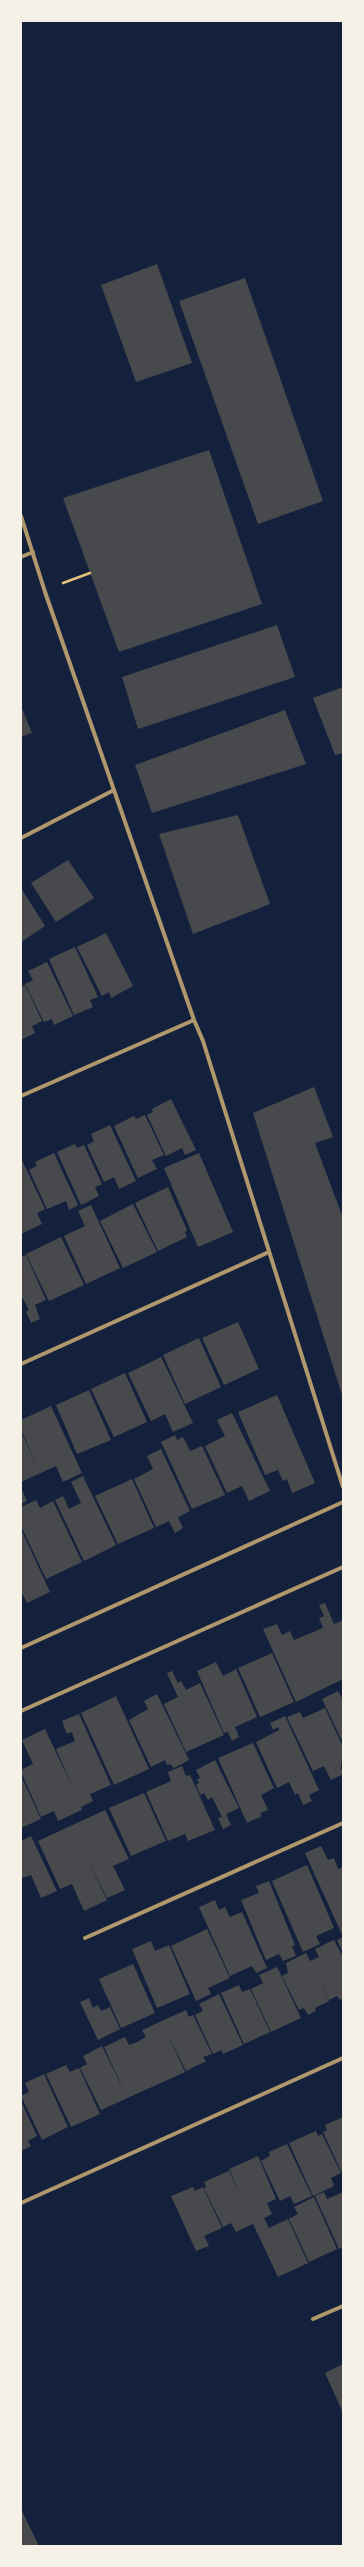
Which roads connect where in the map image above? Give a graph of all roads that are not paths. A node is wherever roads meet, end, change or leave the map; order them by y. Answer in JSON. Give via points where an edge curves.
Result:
{"nodes":[{"id":1,"x":21,"y":516,"type":"edge"},
{"id":2,"x":33,"y":552,"type":"junction"},
{"id":3,"x":21,"y":557,"type":"edge"},
{"id":4,"x":114,"y":790,"type":"junction"},
{"id":5,"x":21,"y":838,"type":"edge"},
{"id":6,"x":194,"y":1020,"type":"junction"},
{"id":7,"x":21,"y":1096,"type":"edge"},
{"id":8,"x":269,"y":1252,"type":"junction"},
{"id":9,"x":21,"y":1364,"type":"edge"},
{"id":10,"x":343,"y":1487,"type":"edge"},
{"id":11,"x":343,"y":1502,"type":"edge"},
{"id":12,"x":343,"y":1567,"type":"edge"},
{"id":13,"x":21,"y":1648,"type":"edge"},
{"id":14,"x":21,"y":1711,"type":"edge"},
{"id":15,"x":343,"y":1823,"type":"edge"},
{"id":16,"x":85,"y":1938,"type":"dead end"},
{"id":17,"x":343,"y":2058,"type":"edge"},
{"id":18,"x":21,"y":2203,"type":"edge"},
{"id":19,"x":343,"y":2306,"type":"edge"},
{"id":20,"x":313,"y":2319,"type":"dead end"}],
"edges":[{"from":1,"to":2,"type":"street"},
{"from":2,"to":3,"type":"street"},
{"from":2,"to":4,"type":"street"},
{"from":4,"to":5,"type":"street"},
{"from":4,"to":6,"type":"street"},
{"from":6,"to":7,"type":"street"},
{"from":6,"to":8,"type":"street","via":[[204,1041]]},
{"from":8,"to":9,"type":"street"},
{"from":8,"to":10,"type":"street"},
{"from":11,"to":13,"type":"street"},
{"from":12,"to":14,"type":"street"},
{"from":15,"to":16,"type":"street"},
{"from":17,"to":18,"type":"street"},
{"from":19,"to":20,"type":"street"}]}
